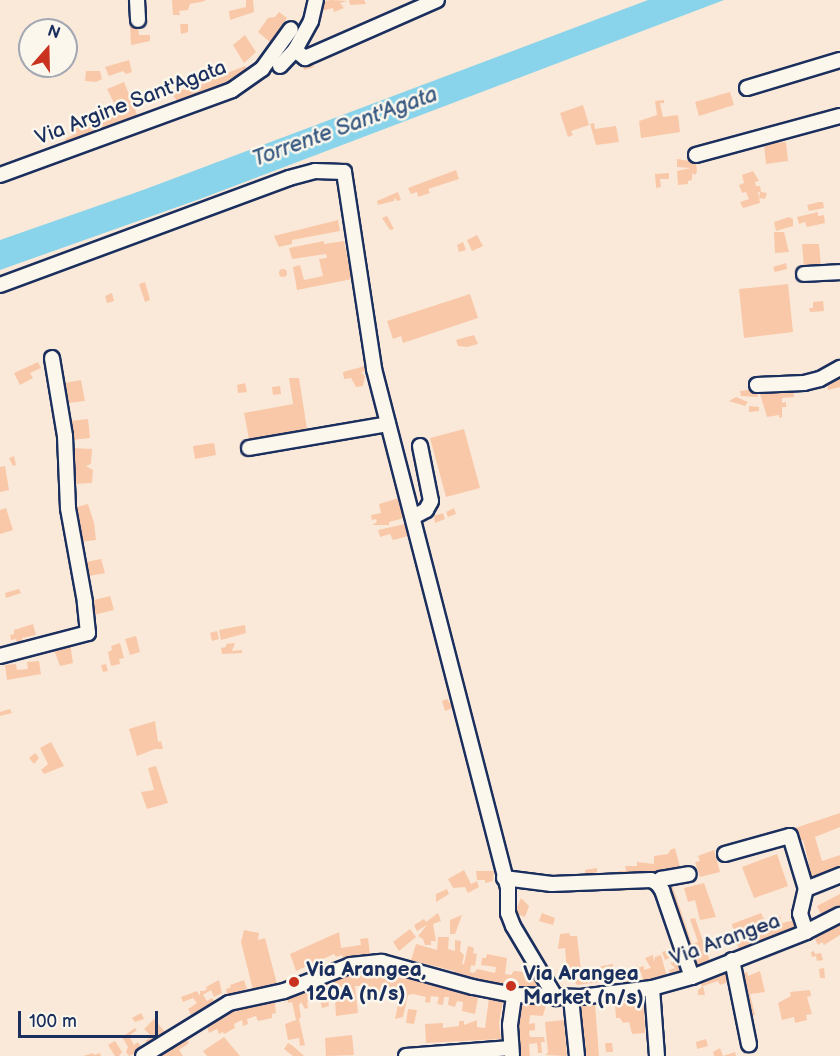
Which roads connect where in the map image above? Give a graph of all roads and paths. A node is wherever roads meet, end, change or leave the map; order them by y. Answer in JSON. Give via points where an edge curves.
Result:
{"nodes":[{"id":1,"x":137,"y":0,"type":"edge"},
{"id":2,"x":316,"y":0,"type":"edge"},
{"id":3,"x":437,"y":0,"type":"edge"},
{"id":4,"x":138,"y":20,"type":"dead end"},
{"id":5,"x":291,"y":29,"type":"dead end"},
{"id":6,"x":295,"y":50,"type":"junction"},
{"id":7,"x":840,"y":60,"type":"edge"},
{"id":8,"x":280,"y":66,"type":"dead end"},
{"id":9,"x":747,"y":88,"type":"dead end"},
{"id":10,"x":840,"y":116,"type":"edge"},
{"id":11,"x":696,"y":155,"type":"dead end"},
{"id":12,"x":0,"y":175,"type":"edge"},
{"id":13,"x":840,"y":272,"type":"edge"},
{"id":14,"x":804,"y":274,"type":"dead end"},
{"id":15,"x":0,"y":285,"type":"edge"},
{"id":16,"x":52,"y":358,"type":"dead end"},
{"id":17,"x":840,"y":368,"type":"edge"},
{"id":18,"x":757,"y":385,"type":"dead end"},
{"id":19,"x":388,"y":424,"type":"junction"},
{"id":20,"x":420,"y":446,"type":"dead end"},
{"id":21,"x":249,"y":447,"type":"dead end"},
{"id":22,"x":413,"y":517,"type":"junction"},
{"id":23,"x":0,"y":656,"type":"edge"},
{"id":24,"x":725,"y":854,"type":"dead end"},
{"id":25,"x":689,"y":874,"type":"dead end"},
{"id":26,"x":840,"y":875,"type":"edge"},
{"id":27,"x":504,"y":878,"type":"junction"},
{"id":28,"x":657,"y":883,"type":"junction"},
{"id":29,"x":806,"y":889,"type":"junction"},
{"id":30,"x":840,"y":915,"type":"edge"},
{"id":31,"x":806,"y":932,"type":"junction"},
{"id":32,"x":732,"y":960,"type":"junction"},
{"id":33,"x":692,"y":977,"type":"junction"},
{"id":34,"x":652,"y":988,"type":"junction"},
{"id":35,"x":514,"y":995,"type":"junction"},
{"id":36,"x":556,"y":998,"type":"junction"},
{"id":37,"x":571,"y":998,"type":"junction"},
{"id":38,"x":749,"y":1044,"type":"dead end"},
{"id":39,"x":512,"y":1052,"type":"edge"},
{"id":40,"x":142,"y":1056,"type":"edge"},
{"id":41,"x":406,"y":1056,"type":"edge"},
{"id":42,"x":577,"y":1056,"type":"edge"},
{"id":43,"x":657,"y":1056,"type":"edge"}],
"edges":[{"from":1,"to":4,"type":"street"},
{"from":2,"to":6,"type":"street"},
{"from":3,"to":6,"type":"street","via":[[305,58]]},
{"from":5,"to":12,"type":"street","name":"Via Argine Sant'Agata","via":[[262,69],[232,90]]},
{"from":6,"to":8,"type":"street"},
{"from":7,"to":9,"type":"street"},
{"from":10,"to":11,"type":"street"},
{"from":13,"to":14,"type":"street"},
{"from":15,"to":19,"type":"street","via":[[289,177],[315,171],[344,172],[374,369]]},
{"from":16,"to":23,"type":"street","via":[[88,633]]},
{"from":17,"to":18,"type":"street","via":[[804,383]]},
{"from":19,"to":21,"type":"street"},
{"from":19,"to":22,"type":"street"},
{"from":20,"to":22,"type":"street","via":[[431,501],[426,510]]},
{"from":22,"to":27,"type":"street"},
{"from":24,"to":29,"type":"street","via":[[790,836]]},
{"from":25,"to":28,"type":"street"},
{"from":26,"to":29,"type":"street"},
{"from":27,"to":28,"type":"street","via":[[552,884],[651,880]]},
{"from":27,"to":36,"type":"street","via":[[513,926]]},
{"from":28,"to":33,"type":"street"},
{"from":29,"to":31,"type":"street","via":[[800,914]]},
{"from":30,"to":31,"type":"street","name":"Via Arangea"},
{"from":31,"to":32,"type":"street","name":"Via Arangea"},
{"from":32,"to":33,"type":"street","name":"Via Arangea"},
{"from":32,"to":38,"type":"street"},
{"from":33,"to":34,"type":"street","name":"Via Arangea"},
{"from":34,"to":37,"type":"street","name":"Via Arangea"},
{"from":34,"to":43,"type":"street"},
{"from":35,"to":36,"type":"street","name":"Via Arangea"},
{"from":35,"to":39,"type":"street"},
{"from":35,"to":40,"type":"street","name":"Via Arangea","via":[[399,965],[351,965],[285,991],[229,1003]]},
{"from":36,"to":37,"type":"street","name":"Via Arangea"},
{"from":37,"to":42,"type":"street"},
{"from":39,"to":41,"type":"street"}]}
